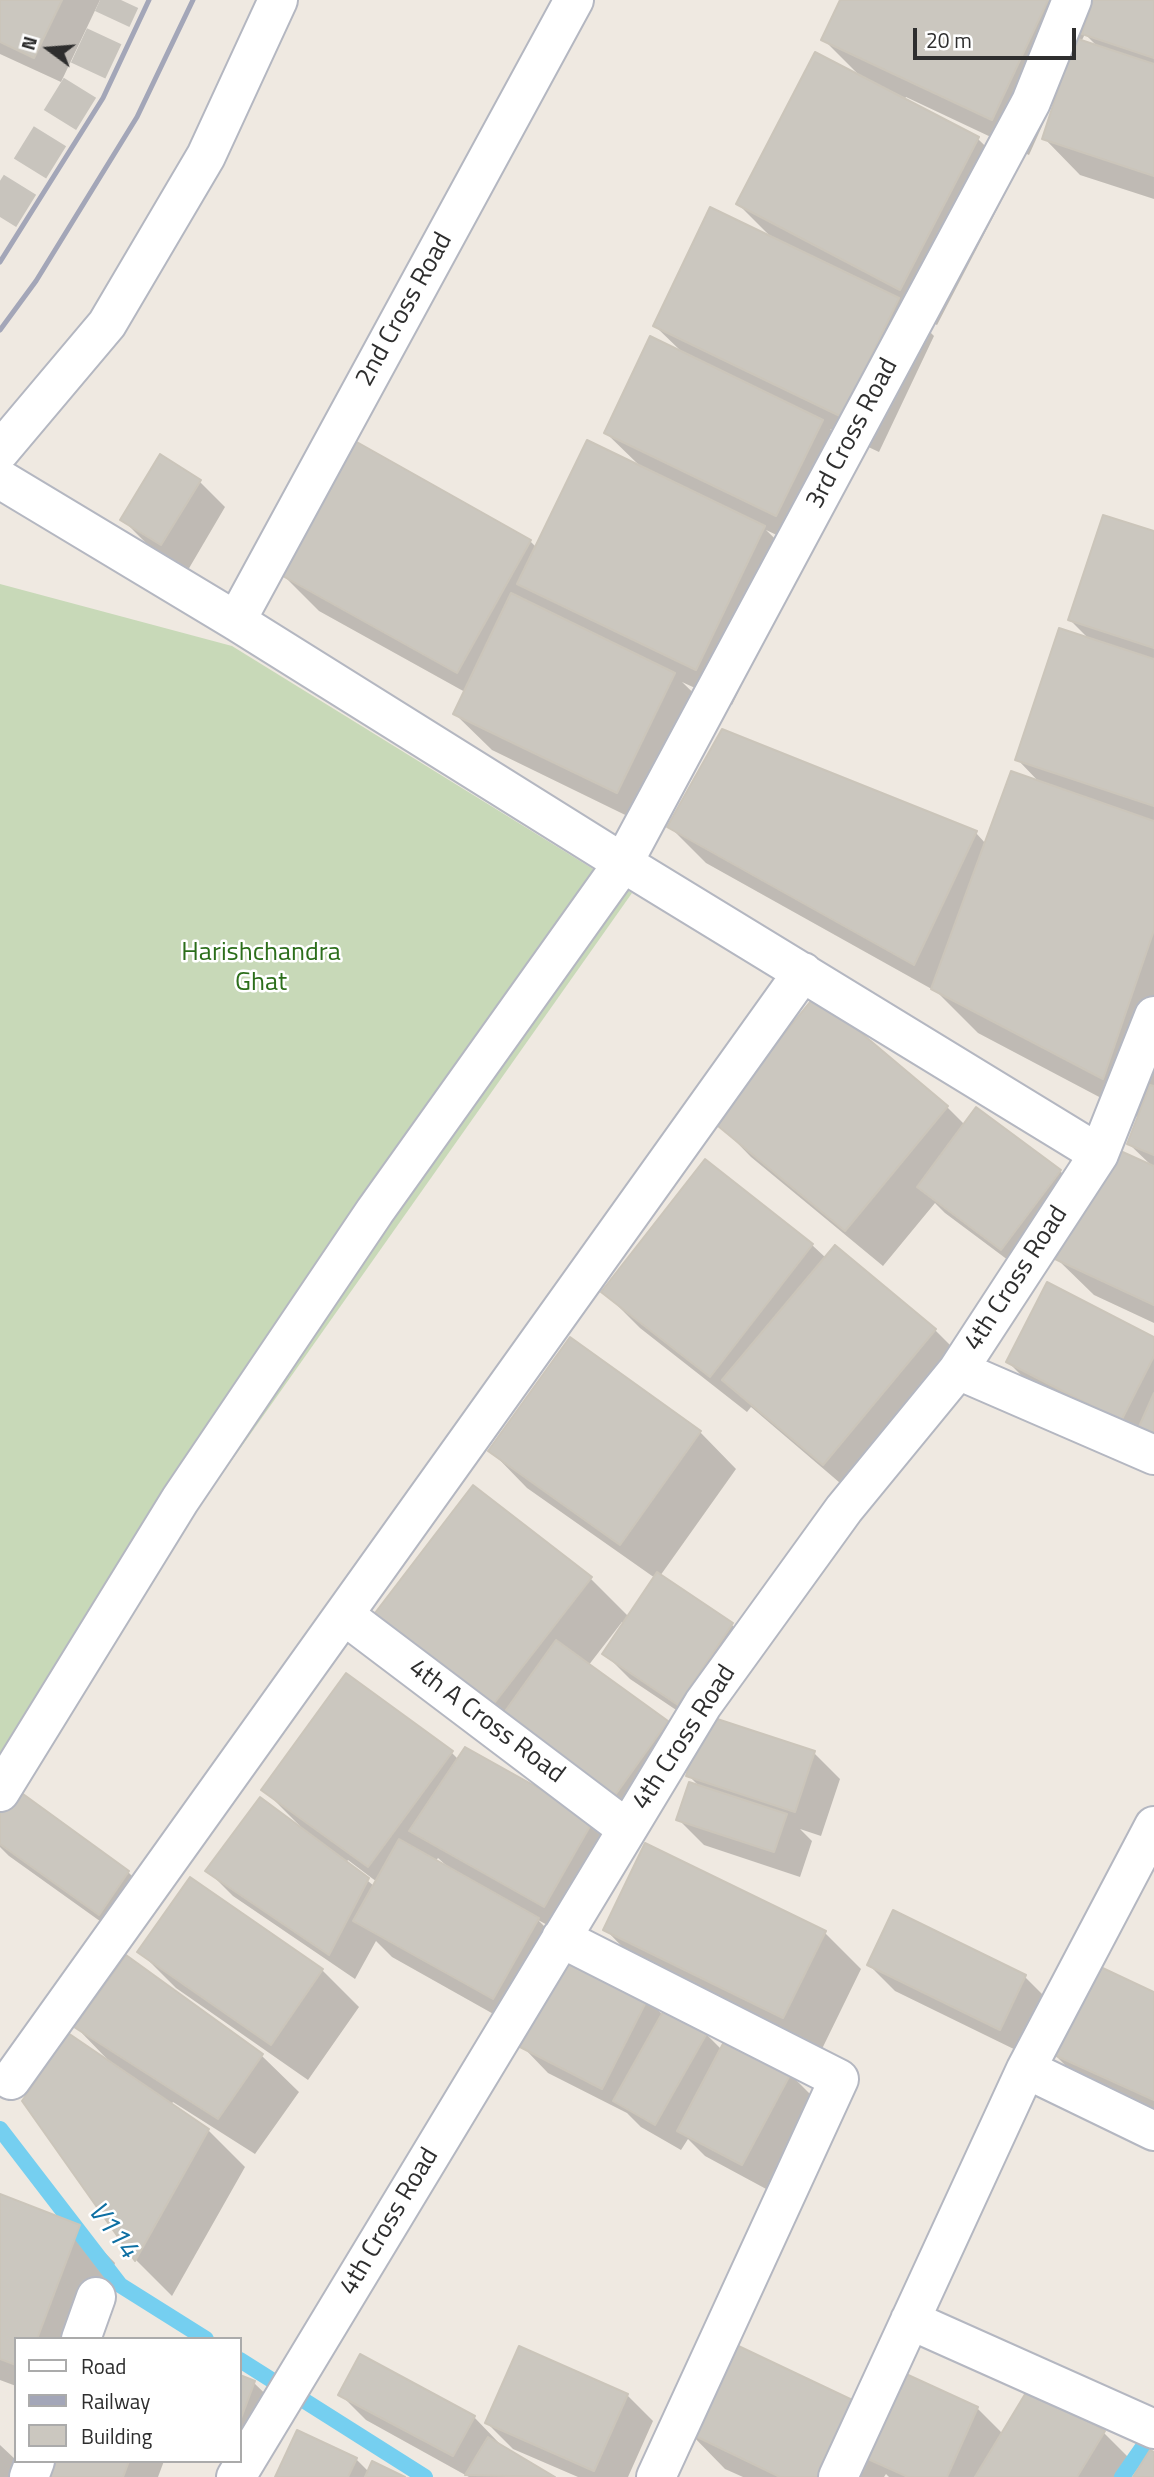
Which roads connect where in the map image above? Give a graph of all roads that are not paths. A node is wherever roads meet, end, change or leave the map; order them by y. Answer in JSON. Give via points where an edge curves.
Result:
{"nodes":[{"id":1,"x":278,"y":0,"type":"edge"},
{"id":2,"x":574,"y":0,"type":"edge"},
{"id":3,"x":1072,"y":0,"type":"edge"},
{"id":4,"x":0,"y":452,"type":"edge"},
{"id":5,"x":0,"y":479,"type":"edge"},
{"id":6,"x":236,"y":621,"type":"junction"},
{"id":7,"x":623,"y":863,"type":"junction"},
{"id":8,"x":803,"y":972,"type":"junction"},
{"id":9,"x":1154,"y":1016,"type":"edge"},
{"id":10,"x":1099,"y":1154,"type":"junction"},
{"id":11,"x":958,"y":1370,"type":"junction"},
{"id":12,"x":1154,"y":1455,"type":"edge"},
{"id":13,"x":344,"y":1615,"type":"junction"},
{"id":14,"x":0,"y":1792,"type":"edge"},
{"id":15,"x":1154,"y":1826,"type":"edge"},
{"id":16,"x":627,"y":1829,"type":"junction"},
{"id":17,"x":1145,"y":1864,"type":"edge"},
{"id":18,"x":561,"y":1938,"type":"junction"},
{"id":19,"x":1026,"y":2069,"type":"junction"},
{"id":20,"x":11,"y":2080,"type":"dead end"},
{"id":21,"x":1154,"y":2132,"type":"edge"},
{"id":22,"x":96,"y":2297,"type":"dead end"},
{"id":23,"x":910,"y":2320,"type":"junction"},
{"id":24,"x":82,"y":2337,"type":"edge"},
{"id":25,"x":1142,"y":2424,"type":"edge"},
{"id":26,"x":236,"y":2477,"type":"edge"},
{"id":27,"x":656,"y":2477,"type":"edge"},
{"id":28,"x":838,"y":2477,"type":"edge"}],
"edges":[{"from":1,"to":4,"type":"street","via":[[206,156],[107,324]]},
{"from":2,"to":6,"type":"street","name":"2nd Cross Road"},
{"from":3,"to":7,"type":"street","name":"3rd Cross Road","via":[[1031,102]]},
{"from":5,"to":6,"type":"street"},
{"from":6,"to":7,"type":"street"},
{"from":7,"to":8,"type":"street"},
{"from":7,"to":14,"type":"street","name":"3rd Cross Road","via":[[375,1211],[180,1500]]},
{"from":8,"to":10,"type":"street"},
{"from":8,"to":13,"type":"street"},
{"from":9,"to":10,"type":"street","name":"4th Cross Road"},
{"from":10,"to":11,"type":"street","name":"4th Cross Road"},
{"from":11,"to":12,"type":"street"},
{"from":11,"to":16,"type":"street","name":"4th Cross Road","via":[[844,1508],[703,1704]]},
{"from":13,"to":16,"type":"street","name":"4th A Cross Road"},
{"from":13,"to":20,"type":"street"},
{"from":15,"to":17,"type":"street"},
{"from":16,"to":18,"type":"street","name":"4th Cross Road"},
{"from":17,"to":19,"type":"street"},
{"from":18,"to":26,"type":"street","name":"4th Cross Road"},
{"from":18,"to":27,"type":"street","via":[[839,2079]]},
{"from":19,"to":21,"type":"street"},
{"from":19,"to":23,"type":"street"},
{"from":22,"to":24,"type":"street"},
{"from":23,"to":25,"type":"street"},
{"from":23,"to":28,"type":"street"}]}
